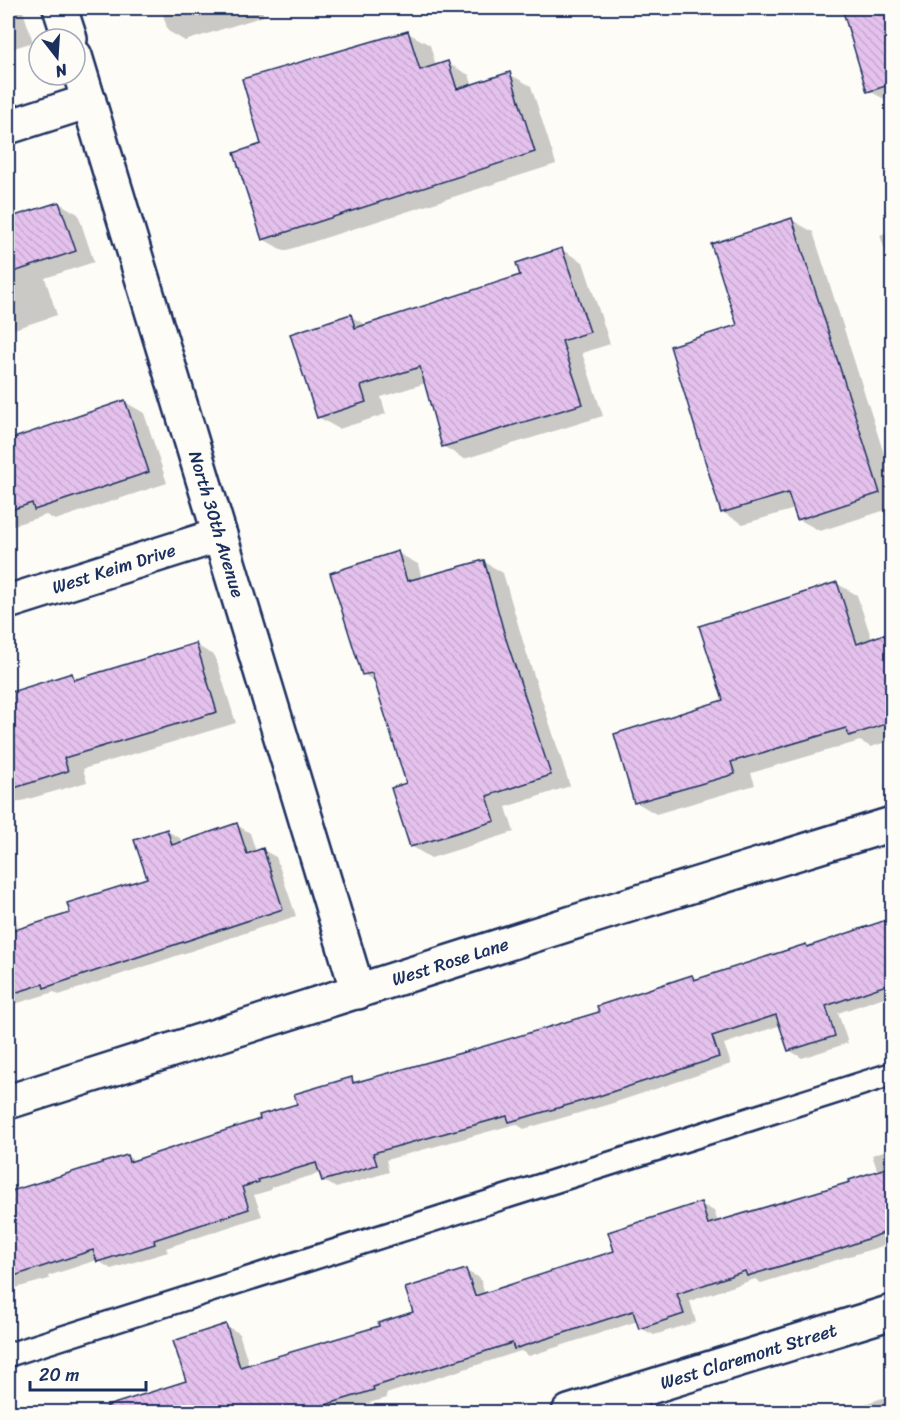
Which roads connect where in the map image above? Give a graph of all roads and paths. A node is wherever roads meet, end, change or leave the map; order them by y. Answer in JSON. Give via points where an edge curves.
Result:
{"nodes":[{"id":1,"x":60,"y":8,"type":"edge"},
{"id":2,"x":66,"y":27,"type":"edge"},
{"id":3,"x":85,"y":87,"type":"edge"},
{"id":4,"x":89,"y":101,"type":"junction"},
{"id":5,"x":8,"y":127,"type":"edge"},
{"id":6,"x":220,"y":535,"type":"junction"},
{"id":7,"x":8,"y":602,"type":"edge"},
{"id":8,"x":892,"y":824,"type":"edge"},
{"id":9,"x":358,"y":992,"type":"junction"},
{"id":10,"x":892,"y":1074,"type":"edge"},
{"id":11,"x":8,"y":1102,"type":"edge"},
{"id":12,"x":892,"y":1312,"type":"edge"},
{"id":13,"x":8,"y":1355,"type":"edge"},
{"id":14,"x":569,"y":1413,"type":"edge"}],
"edges":[{"from":1,"to":2,"type":"street"},
{"from":3,"to":4,"type":"street","name":"North 30th Avenue"},
{"from":4,"to":5,"type":"street"},
{"from":4,"to":6,"type":"street","name":"North 30th Avenue"},
{"from":6,"to":7,"type":"street","name":"West Keim Drive"},
{"from":6,"to":9,"type":"street","name":"North 30th Avenue"},
{"from":8,"to":9,"type":"street","name":"West Rose Lane"},
{"from":9,"to":11,"type":"street","name":"West Rose Lane"},
{"from":10,"to":13,"type":"lane"},
{"from":12,"to":14,"type":"street","name":"West Claremont Street"}]}
